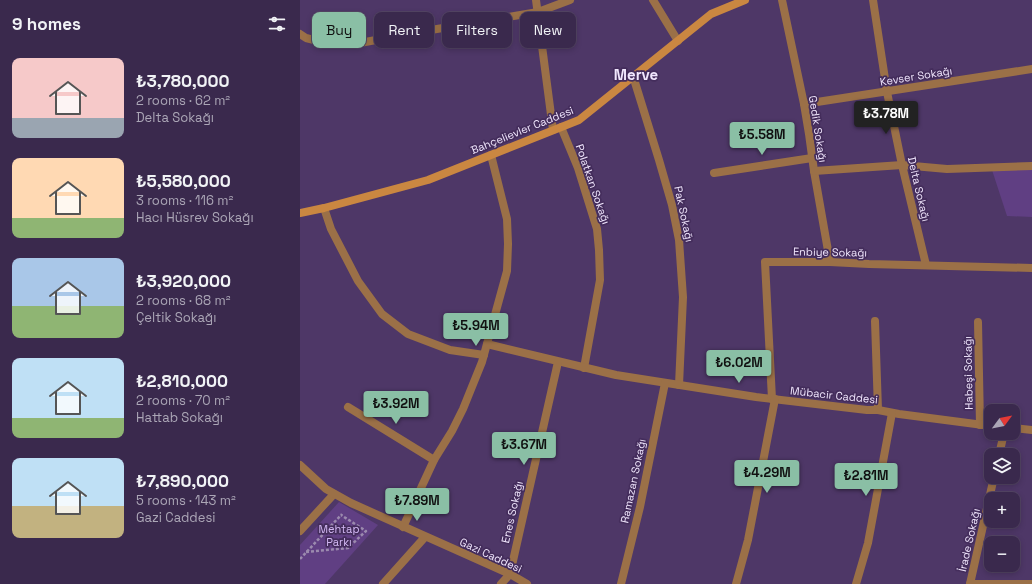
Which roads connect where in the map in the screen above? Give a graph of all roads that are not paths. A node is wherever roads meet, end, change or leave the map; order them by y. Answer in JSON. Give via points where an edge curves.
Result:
{"nodes":[{"id":1,"x":536,"y":0,"type":"edge"},
{"id":2,"x":570,"y":0,"type":"edge"},
{"id":3,"x":653,"y":0,"type":"edge"},
{"id":4,"x":745,"y":0,"type":"edge"},
{"id":5,"x":782,"y":0,"type":"edge"},
{"id":6,"x":873,"y":0,"type":"edge"},
{"id":7,"x":538,"y":12,"type":"joint"},
{"id":8,"x":520,"y":15,"type":"edge"},
{"id":9,"x":300,"y":34,"type":"edge"},
{"id":10,"x":678,"y":41,"type":"junction"},
{"id":11,"x":544,"y":48,"type":"edge"},
{"id":12,"x":1032,"y":69,"type":"edge"},
{"id":13,"x":633,"y":76,"type":"junction"},
{"id":14,"x":887,"y":92,"type":"junction"},
{"id":15,"x":804,"y":104,"type":"junction"},
{"id":16,"x":557,"y":129,"type":"junction"},
{"id":17,"x":491,"y":155,"type":"junction"},
{"id":18,"x":812,"y":158,"type":"junction"},
{"id":19,"x":902,"y":165,"type":"junction"},
{"id":20,"x":1032,"y":166,"type":"edge"},
{"id":21,"x":814,"y":171,"type":"junction"},
{"id":22,"x":714,"y":173,"type":"dead end"},
{"id":23,"x":324,"y":208,"type":"junction"},
{"id":24,"x":300,"y":212,"type":"edge"},
{"id":25,"x":830,"y":262,"type":"junction"},
{"id":26,"x":926,"y":265,"type":"junction"},
{"id":27,"x":1032,"y":268,"type":"edge"},
{"id":28,"x":875,"y":321,"type":"dead end"},
{"id":29,"x":978,"y":322,"type":"dead end"},
{"id":30,"x":487,"y":344,"type":"junction"},
{"id":31,"x":484,"y":354,"type":"junction"},
{"id":32,"x":558,"y":362,"type":"junction"},
{"id":33,"x":584,"y":368,"type":"junction"},
{"id":34,"x":665,"y":383,"type":"junction"},
{"id":35,"x":679,"y":385,"type":"junction"},
{"id":36,"x":774,"y":399,"type":"junction"},
{"id":37,"x":348,"y":407,"type":"dead end"},
{"id":38,"x":878,"y":410,"type":"junction"},
{"id":39,"x":892,"y":413,"type":"junction"},
{"id":40,"x":980,"y":425,"type":"junction"},
{"id":41,"x":984,"y":425,"type":"edge"},
{"id":42,"x":1020,"y":429,"type":"edge"},
{"id":43,"x":1032,"y":430,"type":"edge"},
{"id":44,"x":434,"y":460,"type":"junction"},
{"id":45,"x":300,"y":465,"type":"edge"},
{"id":46,"x":992,"y":484,"type":"edge"},
{"id":47,"x":334,"y":494,"type":"junction"},
{"id":48,"x":403,"y":527,"type":"junction"},
{"id":49,"x":300,"y":531,"type":"edge"},
{"id":50,"x":426,"y":537,"type":"junction"},
{"id":51,"x":510,"y":574,"type":"junction"},
{"id":52,"x":383,"y":584,"type":"edge"},
{"id":53,"x":500,"y":584,"type":"edge"},
{"id":54,"x":527,"y":584,"type":"edge"},
{"id":55,"x":621,"y":584,"type":"edge"},
{"id":56,"x":736,"y":584,"type":"edge"},
{"id":57,"x":856,"y":584,"type":"edge"},
{"id":58,"x":970,"y":584,"type":"edge"},
{"id":59,"x":1032,"y":584,"type":"edge"}],
"edges":[{"from":1,"to":7,"type":"street","name":"Polatkan Sokağı"},
{"from":2,"to":7,"type":"street"},
{"from":3,"to":10,"type":"street"},
{"from":4,"to":10,"type":"main road","name":"Bahçelievler Caddesi","via":[[711,14]]},
{"from":5,"to":15,"type":"street","name":"Gedik Sokağı"},
{"from":6,"to":14,"type":"street","name":"Delta Sokağı"},
{"from":8,"to":9,"type":"street","via":[[360,43],[326,43]]},
{"from":10,"to":13,"type":"main road","name":"Bahçelievler Caddesi"},
{"from":11,"to":16,"type":"street","name":"Polatkan Sokağı"},
{"from":12,"to":14,"type":"street","name":"Kevser Sokağı"},
{"from":13,"to":16,"type":"main road","name":"Bahçelievler Caddesi","via":[[579,120]]},
{"from":13,"to":35,"type":"street","name":"Pak Sokağı","via":[[662,168],[679,240],[683,297]]},
{"from":14,"to":15,"type":"street","name":"Kevser Sokağı"},
{"from":14,"to":19,"type":"street","name":"Delta Sokağı"},
{"from":15,"to":18,"type":"street","name":"Gedik Sokağı"},
{"from":16,"to":17,"type":"main road","name":"Bahçelievler Caddesi"},
{"from":16,"to":33,"type":"street","name":"Polatkan Sokağı","via":[[578,168],[598,236],[600,280]]},
{"from":17,"to":23,"type":"main road","name":"Bahçelievler Caddesi","via":[[428,180]]},
{"from":17,"to":30,"type":"street","via":[[506,218],[508,244],[507,271]]},
{"from":18,"to":21,"type":"street","name":"Gedik Sokağı"},
{"from":18,"to":22,"type":"street"},
{"from":19,"to":20,"type":"street","via":[[947,169]]},
{"from":19,"to":21,"type":"street"},
{"from":19,"to":26,"type":"street","name":"Delta Sokağı"},
{"from":21,"to":25,"type":"street","name":"Gedik Sokağı"},
{"from":23,"to":24,"type":"main road","name":"Bahçelievler Caddesi"},
{"from":23,"to":31,"type":"street","via":[[331,229],[358,282],[382,314],[408,334],[450,350]]},
{"from":25,"to":26,"type":"street","name":"Enbiye Sokağı"},
{"from":25,"to":36,"type":"street","name":"Enbiye Sokağı","via":[[765,262]]},
{"from":26,"to":27,"type":"street","name":"Enbiye Sokağı"},
{"from":28,"to":38,"type":"street"},
{"from":29,"to":40,"type":"street","name":"Habeşi Sokağı"},
{"from":30,"to":31,"type":"street"},
{"from":30,"to":32,"type":"street","name":"Mübacir Caddesi"},
{"from":31,"to":44,"type":"street","via":[[463,409]]},
{"from":32,"to":33,"type":"street","name":"Mübacir Caddesi"},
{"from":32,"to":51,"type":"street","name":"Enes Sokağı"},
{"from":33,"to":34,"type":"street","name":"Mübacir Caddesi"},
{"from":34,"to":35,"type":"street","name":"Mübacir Caddesi"},
{"from":34,"to":55,"type":"street","name":"Ramazan Sokağı","via":[[640,507]]},
{"from":35,"to":36,"type":"street","name":"Mübacir Caddesi"},
{"from":36,"to":38,"type":"street","name":"Mübacir Caddesi"},
{"from":36,"to":56,"type":"street","via":[[748,540]]},
{"from":37,"to":44,"type":"street"},
{"from":38,"to":39,"type":"street","name":"Mübacir Caddesi"},
{"from":39,"to":40,"type":"street","name":"Mübacir Caddesi"},
{"from":39,"to":57,"type":"street","via":[[868,543]]},
{"from":40,"to":41,"type":"street","name":"Mübacir Caddesi"},
{"from":42,"to":43,"type":"street"},
{"from":44,"to":48,"type":"street"},
{"from":45,"to":47,"type":"street","name":"Gazi Caddesi"},
{"from":46,"to":58,"type":"street","name":"İrade Sokağı"},
{"from":47,"to":48,"type":"street","name":"Gazi Caddesi"},
{"from":47,"to":49,"type":"street"},
{"from":48,"to":50,"type":"street","name":"Gazi Caddesi"},
{"from":50,"to":51,"type":"street","name":"Gazi Caddesi"},
{"from":50,"to":52,"type":"street"},
{"from":51,"to":53,"type":"street"},
{"from":51,"to":54,"type":"street","name":"Gazi Caddesi"},
{"from":58,"to":59,"type":"street"}]}
